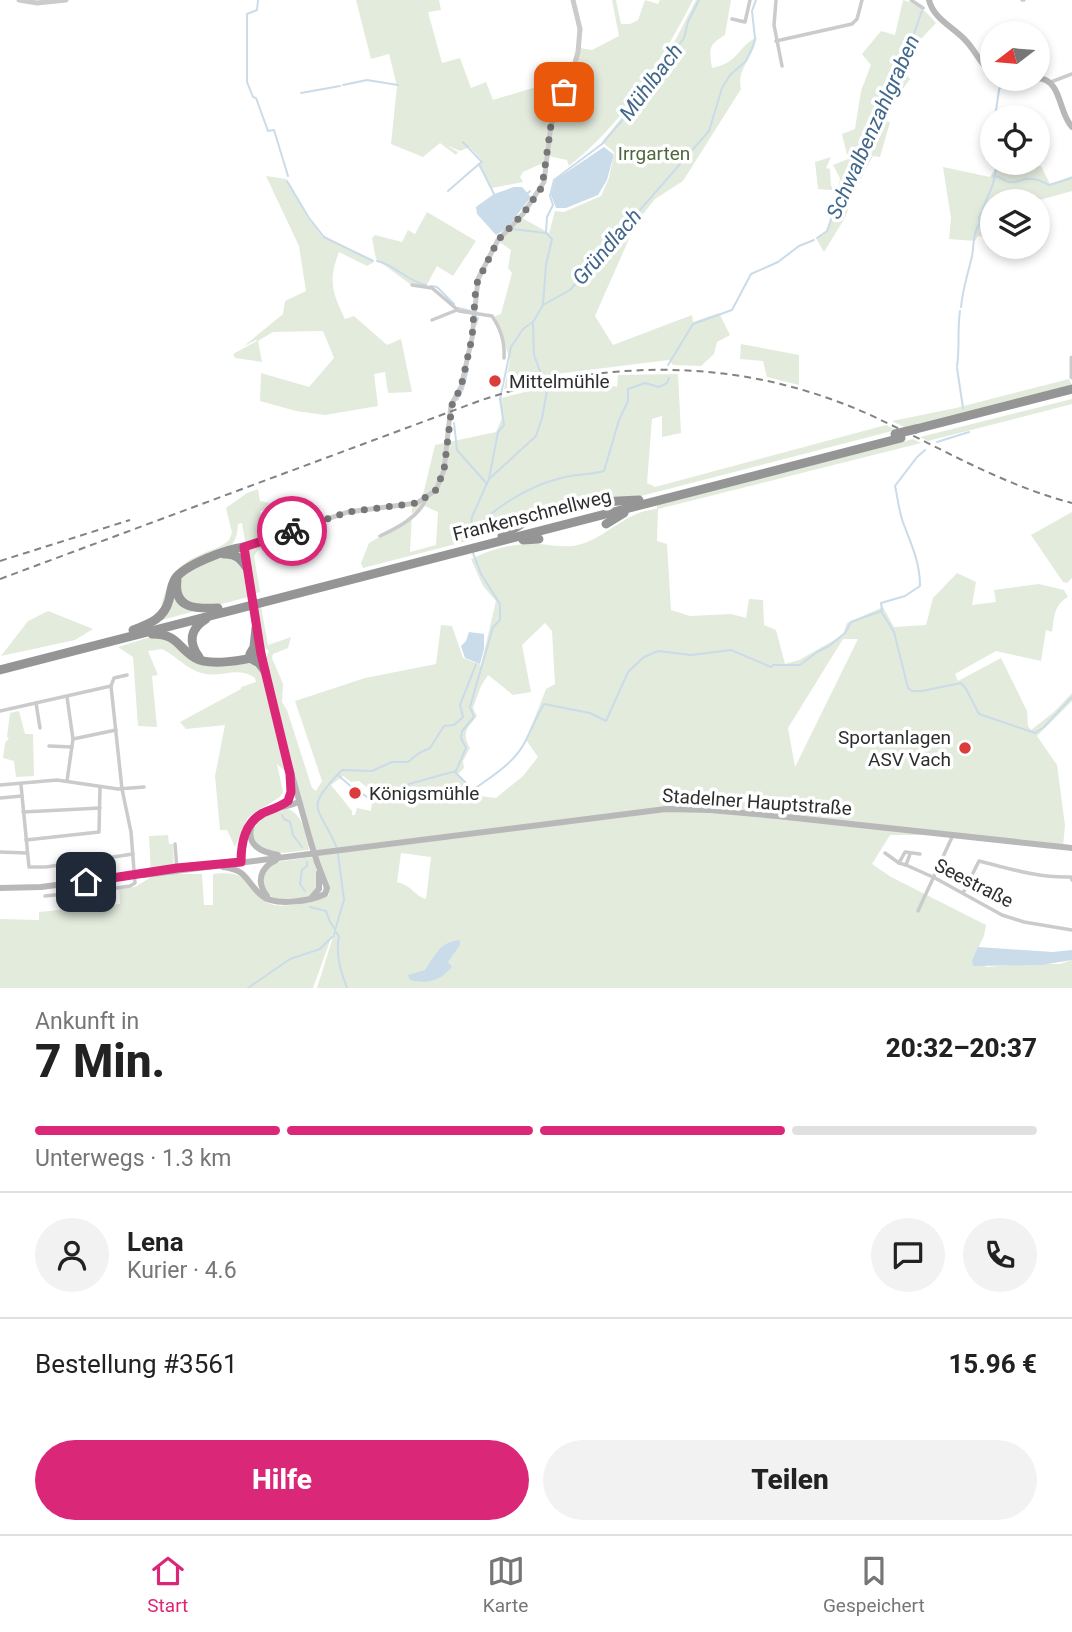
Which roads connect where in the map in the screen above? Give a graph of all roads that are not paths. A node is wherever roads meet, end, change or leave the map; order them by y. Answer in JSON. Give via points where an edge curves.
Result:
{"nodes":[{"id":1,"x":19,"y":0,"type":"edge"},
{"id":2,"x":66,"y":0,"type":"edge"},
{"id":3,"x":573,"y":0,"type":"edge"},
{"id":4,"x":750,"y":0,"type":"edge"},
{"id":5,"x":776,"y":0,"type":"edge"},
{"id":6,"x":862,"y":0,"type":"edge"},
{"id":7,"x":911,"y":0,"type":"edge"},
{"id":8,"x":929,"y":0,"type":"edge"},
{"id":9,"x":923,"y":8,"type":"dead end"},
{"id":10,"x":732,"y":19,"type":"dead end"},
{"id":11,"x":776,"y":41,"type":"junction"},
{"id":12,"x":980,"y":61,"type":"edge"},
{"id":13,"x":782,"y":66,"type":"dead end"},
{"id":14,"x":1072,"y":74,"type":"edge"},
{"id":15,"x":1051,"y":82,"type":"joint"},
{"id":16,"x":1072,"y":127,"type":"edge"},
{"id":17,"x":412,"y":285,"type":"dead end"},
{"id":18,"x":457,"y":310,"type":"junction"},
{"id":19,"x":474,"y":314,"type":"junction"},
{"id":20,"x":432,"y":320,"type":"dead end"},
{"id":21,"x":504,"y":358,"type":"dead end"},
{"id":22,"x":1072,"y":358,"type":"edge"},
{"id":23,"x":1072,"y":377,"type":"edge"},
{"id":24,"x":1071,"y":392,"type":"edge"},
{"id":25,"x":426,"y":499,"type":"junction"},
{"id":26,"x":600,"y":502,"type":"dead end"},
{"id":27,"x":639,"y":503,"type":"junction"},
{"id":28,"x":533,"y":517,"type":"dead end"},
{"id":29,"x":606,"y":524,"type":"dead end"},
{"id":30,"x":380,"y":536,"type":"dead end"},
{"id":31,"x":501,"y":539,"type":"junction"},
{"id":32,"x":539,"y":539,"type":"dead end"},
{"id":33,"x":244,"y":548,"type":"junction"},
{"id":34,"x":227,"y":554,"type":"junction"},
{"id":35,"x":247,"y":568,"type":"junction"},
{"id":36,"x":180,"y":573,"type":"junction"},
{"id":37,"x":215,"y":612,"type":"junction"},
{"id":38,"x":256,"y":628,"type":"junction"},
{"id":39,"x":136,"y":632,"type":"junction"},
{"id":40,"x":261,"y":653,"type":"junction"},
{"id":41,"x":247,"y":657,"type":"junction"},
{"id":42,"x":202,"y":661,"type":"junction"},
{"id":43,"x":0,"y":665,"type":"edge"},
{"id":44,"x":0,"y":670,"type":"edge"},
{"id":45,"x":265,"y":671,"type":"junction"},
{"id":46,"x":127,"y":675,"type":"dead end"},
{"id":47,"x":111,"y":687,"type":"junction"},
{"id":48,"x":66,"y":696,"type":"junction"},
{"id":49,"x":36,"y":703,"type":"junction"},
{"id":50,"x":0,"y":711,"type":"edge"},
{"id":51,"x":40,"y":728,"type":"dead end"},
{"id":52,"x":116,"y":730,"type":"junction"},
{"id":53,"x":73,"y":739,"type":"junction"},
{"id":54,"x":49,"y":746,"type":"dead end"},
{"id":55,"x":72,"y":747,"type":"junction"},
{"id":56,"x":290,"y":774,"type":"junction"},
{"id":57,"x":68,"y":781,"type":"junction"},
{"id":58,"x":0,"y":785,"type":"edge"},
{"id":59,"x":21,"y":785,"type":"junction"},
{"id":60,"x":100,"y":787,"type":"junction"},
{"id":61,"x":144,"y":787,"type":"dead end"},
{"id":62,"x":122,"y":789,"type":"junction"},
{"id":63,"x":22,"y":796,"type":"junction"},
{"id":64,"x":0,"y":798,"type":"edge"},
{"id":65,"x":298,"y":802,"type":"junction"},
{"id":66,"x":284,"y":805,"type":"junction"},
{"id":67,"x":100,"y":808,"type":"junction"},
{"id":68,"x":23,"y":812,"type":"junction"},
{"id":69,"x":302,"y":814,"type":"junction"},
{"id":70,"x":254,"y":820,"type":"junction"},
{"id":71,"x":953,"y":835,"type":"junction"},
{"id":72,"x":26,"y":841,"type":"junction"},
{"id":73,"x":175,"y":844,"type":"dead end"},
{"id":74,"x":1072,"y":848,"type":"edge"},
{"id":75,"x":0,"y":852,"type":"edge"},
{"id":76,"x":26,"y":853,"type":"junction"},
{"id":77,"x":885,"y":853,"type":"dead end"},
{"id":78,"x":133,"y":854,"type":"junction"},
{"id":79,"x":910,"y":854,"type":"junction"},
{"id":80,"x":920,"y":854,"type":"dead end"},
{"id":81,"x":284,"y":856,"type":"junction"},
{"id":82,"x":241,"y":862,"type":"junction"},
{"id":83,"x":899,"y":863,"type":"junction"},
{"id":84,"x":221,"y":865,"type":"junction"},
{"id":85,"x":906,"y":865,"type":"junction"},
{"id":86,"x":177,"y":870,"type":"junction"},
{"id":87,"x":135,"y":876,"type":"junction"},
{"id":88,"x":935,"y":878,"type":"junction"},
{"id":89,"x":1072,"y":878,"type":"edge"},
{"id":90,"x":0,"y":888,"type":"edge"},
{"id":91,"x":964,"y":893,"type":"junction"},
{"id":92,"x":45,"y":896,"type":"dead end"},
{"id":93,"x":270,"y":900,"type":"junction"},
{"id":94,"x":918,"y":911,"type":"dead end"},
{"id":95,"x":1072,"y":930,"type":"edge"}],
"edges":[{"from":1,"to":2,"type":"street"},
{"from":3,"to":19,"type":"street","via":[[579,45],[551,125],[544,182],[495,246],[476,285]]},
{"from":4,"to":10,"type":"street","via":[[745,22]]},
{"from":5,"to":11,"type":"street"},
{"from":6,"to":11,"type":"street","via":[[852,24]]},
{"from":7,"to":9,"type":"street"},
{"from":8,"to":12,"type":"main road","via":[[933,12],[960,34]]},
{"from":11,"to":13,"type":"street"},
{"from":14,"to":15,"type":"street"},
{"from":15,"to":16,"type":"main road"},
{"from":17,"to":18,"type":"street","via":[[432,288]]},
{"from":18,"to":19,"type":"street"},
{"from":18,"to":20,"type":"street"},
{"from":19,"to":21,"type":"street","via":[[495,319]]},
{"from":19,"to":25,"type":"street","via":[[461,387],[451,409],[444,470],[436,490]]},
{"from":22,"to":23,"type":"street"},
{"from":24,"to":27,"type":"highway","name":"Frankenschnellweg","bridge":true},
{"from":25,"to":30,"type":"street","via":[[413,516]]},
{"from":25,"to":33,"type":"street","via":[[348,512]]},
{"from":26,"to":27,"type":"highway"},
{"from":27,"to":29,"type":"highway"},
{"from":27,"to":31,"type":"highway","name":"Frankenschnellweg"},
{"from":28,"to":31,"type":"highway"},
{"from":31,"to":32,"type":"highway"},
{"from":31,"to":37,"type":"highway","name":"Frankenschnellweg"},
{"from":33,"to":34,"type":"highway"},
{"from":33,"to":35,"type":"main road"},
{"from":34,"to":35,"type":"highway","via":[[239,557]]},
{"from":34,"to":36,"type":"highway"},
{"from":35,"to":38,"type":"main road","bridge":true},
{"from":36,"to":37,"type":"highway","via":[[177,587],[182,602]]},
{"from":36,"to":39,"type":"highway","via":[[163,615]]},
{"from":37,"to":39,"type":"highway","name":"Frankenschnellweg"},
{"from":37,"to":42,"type":"highway","via":[[198,624],[192,635],[192,647]]},
{"from":38,"to":40,"type":"main road"},
{"from":38,"to":41,"type":"highway","via":[[254,647]]},
{"from":39,"to":42,"type":"highway","via":[[173,638]]},
{"from":39,"to":43,"type":"highway","name":"Frankenschnellweg"},
{"from":39,"to":44,"type":"highway","name":"Frankenschnellweg"},
{"from":40,"to":41,"type":"highway"},
{"from":40,"to":45,"type":"main road"},
{"from":41,"to":42,"type":"highway"},
{"from":41,"to":45,"type":"highway"},
{"from":45,"to":56,"type":"main road"},
{"from":46,"to":47,"type":"street","via":[[114,678]]},
{"from":47,"to":48,"type":"street"},
{"from":47,"to":52,"type":"street"},
{"from":48,"to":49,"type":"street"},
{"from":48,"to":53,"type":"street"},
{"from":49,"to":50,"type":"street"},
{"from":49,"to":51,"type":"street"},
{"from":52,"to":53,"type":"street"},
{"from":52,"to":62,"type":"street"},
{"from":53,"to":55,"type":"street"},
{"from":54,"to":55,"type":"street"},
{"from":55,"to":57,"type":"street"},
{"from":56,"to":65,"type":"main road"},
{"from":56,"to":66,"type":"main road","via":[[291,792]]},
{"from":57,"to":59,"type":"street"},
{"from":57,"to":60,"type":"street"},
{"from":58,"to":59,"type":"street"},
{"from":59,"to":63,"type":"street"},
{"from":60,"to":62,"type":"street"},
{"from":60,"to":67,"type":"street"},
{"from":61,"to":62,"type":"street"},
{"from":62,"to":78,"type":"street"},
{"from":63,"to":64,"type":"street"},
{"from":63,"to":68,"type":"street"},
{"from":65,"to":66,"type":"main road"},
{"from":65,"to":69,"type":"main road"},
{"from":66,"to":69,"type":"main road"},
{"from":66,"to":70,"type":"main road"},
{"from":67,"to":68,"type":"street"},
{"from":67,"to":72,"type":"street","via":[[99,832]]},
{"from":68,"to":72,"type":"street"},
{"from":69,"to":93,"type":"main road","bridge":true,"via":[[318,864],[319,890],[310,898],[282,903]]},
{"from":70,"to":81,"type":"main road","via":[[250,831],[256,848]]},
{"from":70,"to":82,"type":"main road","via":[[243,839]]},
{"from":71,"to":74,"type":"main road","name":"Stadelner Hauptstraße"},
{"from":71,"to":81,"type":"main road","name":"Stadelner Hauptstraße","via":[[666,809]]},
{"from":71,"to":88,"type":"street"},
{"from":72,"to":76,"type":"street"},
{"from":73,"to":86,"type":"street"},
{"from":75,"to":76,"type":"street"},
{"from":76,"to":78,"type":"street","via":[[31,868]]},
{"from":77,"to":83,"type":"street","name":"Seestraße"},
{"from":78,"to":87,"type":"street"},
{"from":79,"to":80,"type":"street","name":"Seestraße"},
{"from":79,"to":83,"type":"street","name":"Seestraße","via":[[905,852]]},
{"from":79,"to":85,"type":"street","name":"Seestraße"},
{"from":81,"to":82,"type":"main road","name":"Stadelner Hauptstraße"},
{"from":81,"to":93,"type":"main road","via":[[270,862],[261,874],[262,889]]},
{"from":82,"to":84,"type":"main road","name":"Stadelner Hauptstraße"},
{"from":83,"to":85,"type":"street","name":"Seestraße"},
{"from":84,"to":86,"type":"main road","name":"Stadelner Hauptstraße"},
{"from":84,"to":93,"type":"main road","via":[[242,872],[260,895]]},
{"from":85,"to":88,"type":"street","name":"Seestraße"},
{"from":86,"to":87,"type":"main road","name":"Stadelner Hauptstraße"},
{"from":87,"to":90,"type":"main road","name":"Stadelner Hauptstraße"},
{"from":87,"to":92,"type":"street","via":[[131,886]]},
{"from":88,"to":91,"type":"street","name":"Seestraße"},
{"from":88,"to":94,"type":"street"},
{"from":89,"to":91,"type":"street","via":[[1035,876],[979,861]]},
{"from":91,"to":95,"type":"street","name":"Seestraße","via":[[1011,919]]}]}
